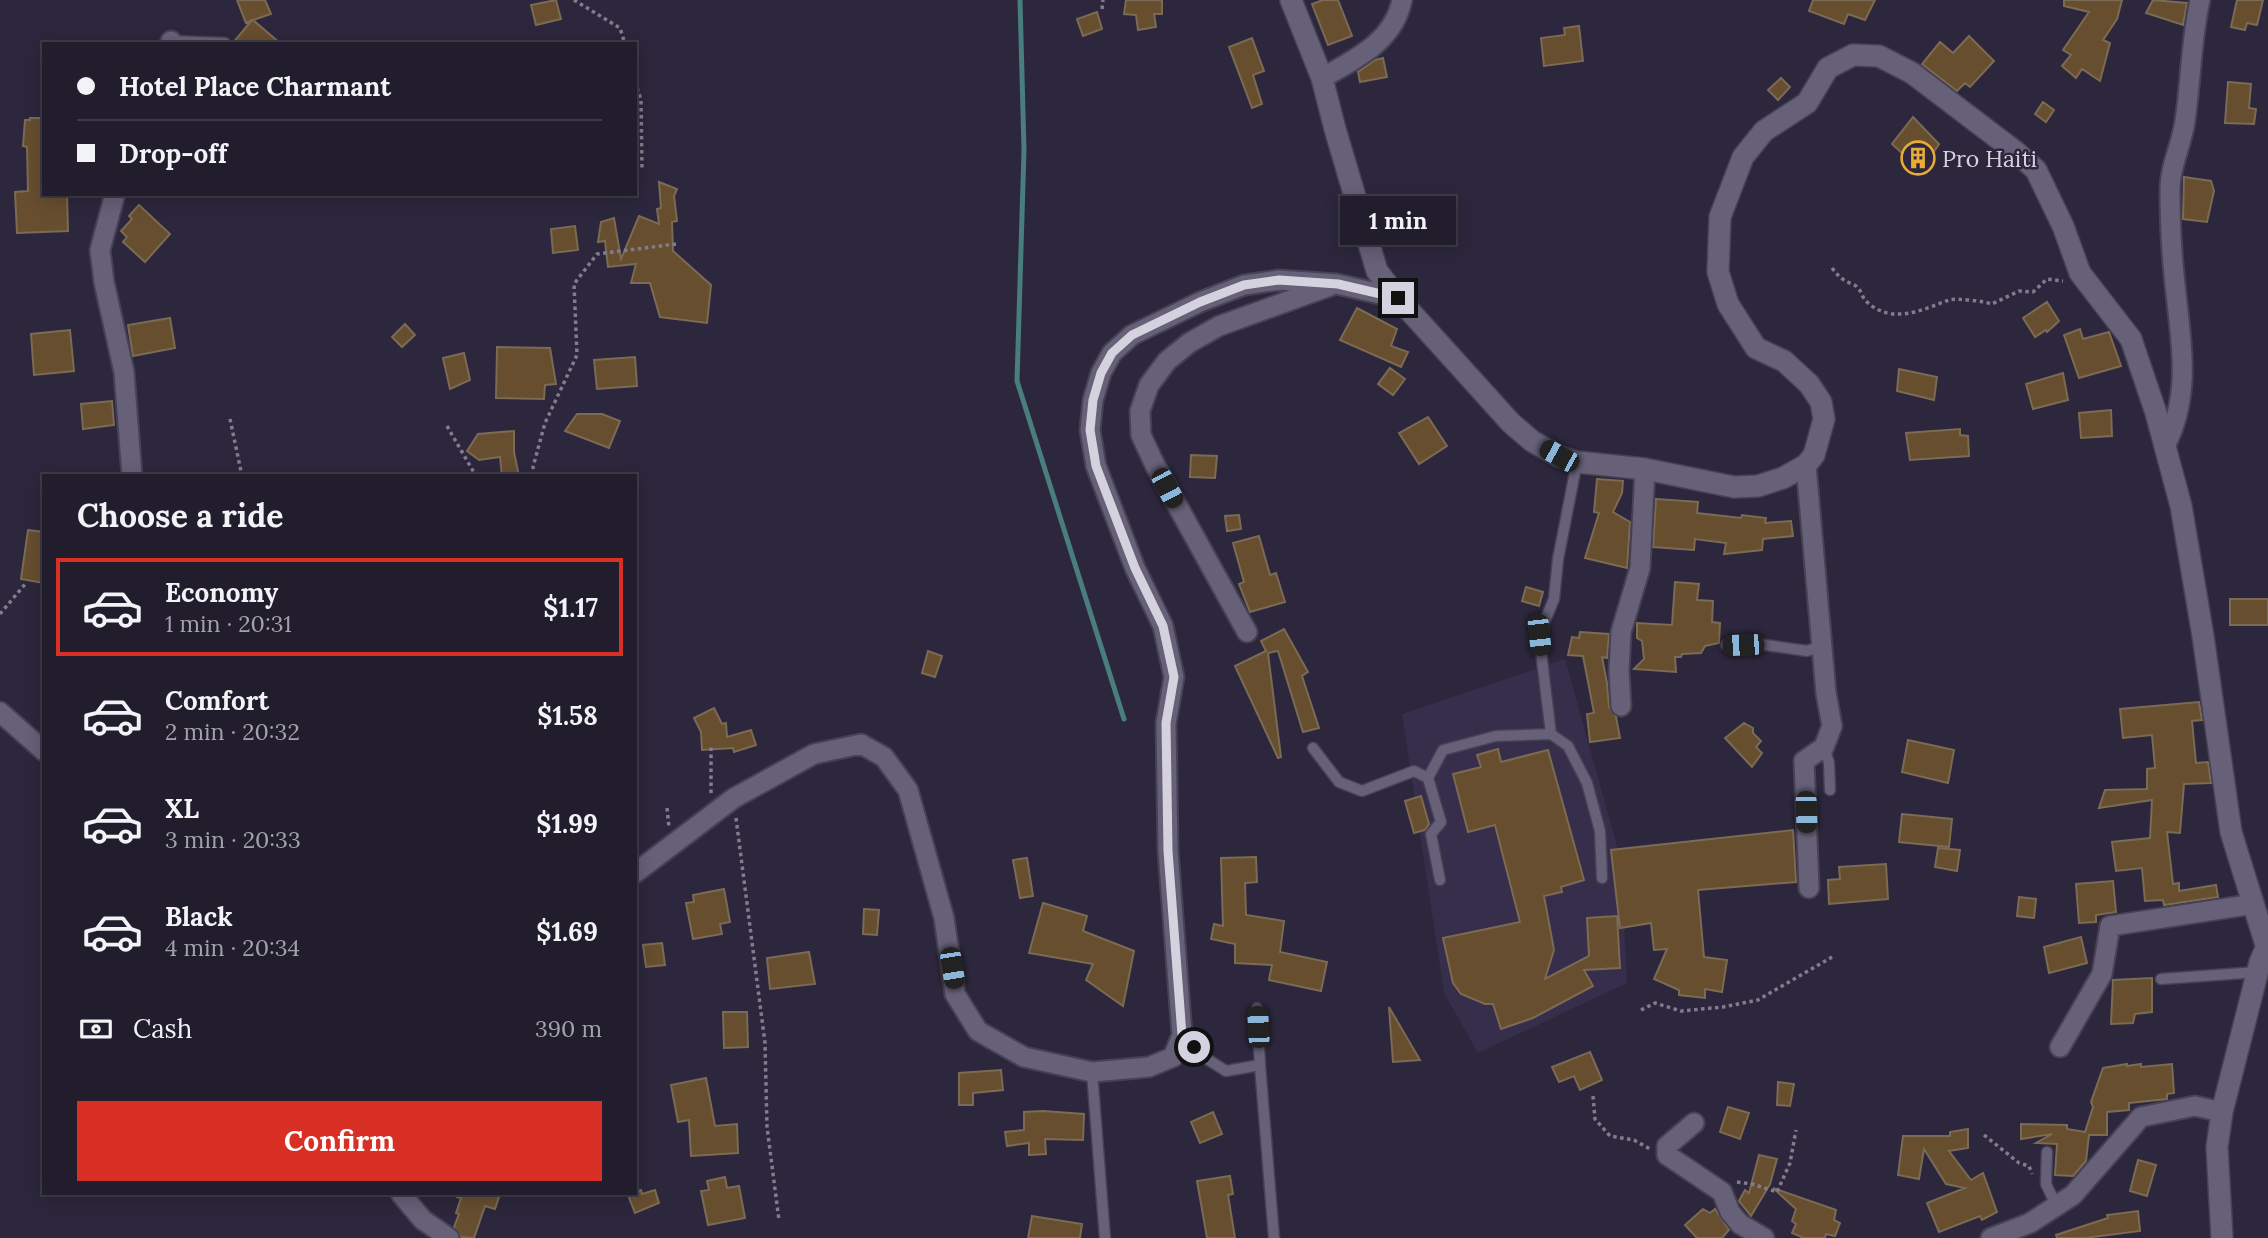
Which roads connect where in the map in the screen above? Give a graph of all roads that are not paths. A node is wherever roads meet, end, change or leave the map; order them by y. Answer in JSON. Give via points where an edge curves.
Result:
{"nodes":[{"id":1,"x":1292,"y":0,"type":"edge"},
{"id":2,"x":1402,"y":0,"type":"edge"},
{"id":3,"x":2200,"y":0,"type":"edge"},
{"id":4,"x":1322,"y":78,"type":"junction"},
{"id":5,"x":114,"y":196,"type":"edge"},
{"id":6,"x":1338,"y":284,"type":"junction"},
{"id":7,"x":1398,"y":298,"type":"junction"},
{"id":8,"x":2165,"y":446,"type":"junction"},
{"id":9,"x":1577,"y":462,"type":"junction"},
{"id":10,"x":1806,"y":466,"type":"junction"},
{"id":11,"x":1644,"y":469,"type":"junction"},
{"id":12,"x":132,"y":474,"type":"edge"},
{"id":13,"x":1247,"y":632,"type":"dead end"},
{"id":14,"x":1726,"y":645,"type":"dead end"},
{"id":15,"x":1821,"y":646,"type":"junction"},
{"id":16,"x":1622,"y":706,"type":"dead end"},
{"id":17,"x":0,"y":712,"type":"edge"},
{"id":18,"x":1550,"y":734,"type":"junction"},
{"id":19,"x":1824,"y":747,"type":"junction"},
{"id":20,"x":1313,"y":748,"type":"dead end"},
{"id":21,"x":42,"y":749,"type":"edge"},
{"id":22,"x":1428,"y":778,"type":"junction"},
{"id":23,"x":1830,"y":790,"type":"dead end"},
{"id":24,"x":637,"y":872,"type":"edge"},
{"id":25,"x":1602,"y":878,"type":"dead end"},
{"id":26,"x":1440,"y":880,"type":"dead end"},
{"id":27,"x":1809,"y":888,"type":"dead end"},
{"id":28,"x":2254,"y":904,"type":"junction"},
{"id":29,"x":2267,"y":945,"type":"edge"},
{"id":30,"x":2258,"y":972,"type":"junction"},
{"id":31,"x":2161,"y":979,"type":"dead end"},
{"id":32,"x":1257,"y":1008,"type":"dead end"},
{"id":33,"x":1182,"y":1035,"type":"junction"},
{"id":34,"x":2060,"y":1047,"type":"dead end"},
{"id":35,"x":1260,"y":1065,"type":"junction"},
{"id":36,"x":1092,"y":1072,"type":"junction"},
{"id":37,"x":2222,"y":1112,"type":"junction"},
{"id":38,"x":1694,"y":1123,"type":"dead end"},
{"id":39,"x":2047,"y":1152,"type":"dead end"},
{"id":40,"x":402,"y":1195,"type":"edge"},
{"id":41,"x":2056,"y":1205,"type":"junction"},
{"id":42,"x":449,"y":1238,"type":"edge"},
{"id":43,"x":1105,"y":1238,"type":"edge"},
{"id":44,"x":1274,"y":1238,"type":"edge"},
{"id":45,"x":1764,"y":1238,"type":"edge"},
{"id":46,"x":1991,"y":1238,"type":"edge"},
{"id":47,"x":2222,"y":1238,"type":"edge"}],
"edges":[{"from":1,"to":4,"type":"street"},
{"from":2,"to":4,"type":"street","via":[[1394,25],[1376,45]]},
{"from":3,"to":8,"type":"street","via":[[2185,123],[2170,185],[2184,354],[2181,395]]},
{"from":4,"to":7,"type":"street","via":[[1377,271]]},
{"from":5,"to":12,"type":"street","via":[[100,250],[124,372]]},
{"from":6,"to":7,"type":"street"},
{"from":6,"to":13,"type":"street","via":[[1219,326],[1189,343],[1167,361],[1149,385],[1140,411],[1141,435],[1155,465]]},
{"from":6,"to":33,"type":"street","via":[[1279,280],[1244,285],[1159,321],[1132,335],[1112,353],[1093,400],[1090,430],[1096,466],[1163,626],[1174,677],[1166,723],[1168,838]]},
{"from":7,"to":9,"type":"street","via":[[1511,423],[1532,441]]},
{"from":8,"to":10,"type":"street","via":[[2131,339],[2080,273],[2036,170],[1912,73],[1879,56],[1853,55],[1828,68],[1807,103],[1764,131],[1743,157],[1720,217],[1718,272],[1728,304],[1756,348],[1784,361],[1821,402],[1824,419],[1814,455]]},
{"from":8,"to":28,"type":"street","via":[[2183,519],[2231,832]]},
{"from":9,"to":11,"type":"street"},
{"from":9,"to":18,"type":"lane","via":[[1554,599],[1539,635]]},
{"from":10,"to":11,"type":"street","via":[[1758,486],[1734,487]]},
{"from":10,"to":15,"type":"street"},
{"from":11,"to":16,"type":"street","via":[[1640,568],[1621,632]]},
{"from":14,"to":15,"type":"lane","via":[[1807,650]]},
{"from":15,"to":19,"type":"street","via":[[1832,726]]},
{"from":17,"to":21,"type":"street"},
{"from":18,"to":22,"type":"lane","via":[[1496,736],[1443,750]]},
{"from":18,"to":25,"type":"lane","via":[[1568,746],[1587,783],[1600,831]]},
{"from":19,"to":23,"type":"lane"},
{"from":19,"to":27,"type":"street","via":[[1804,761]]},
{"from":20,"to":22,"type":"lane","via":[[1339,782],[1362,791],[1414,771]]},
{"from":22,"to":26,"type":"lane","via":[[1441,822],[1431,834]]},
{"from":24,"to":36,"type":"street","via":[[734,798],[814,754],[861,744],[884,757],[908,790],[944,918],[956,994],[978,1031],[1024,1058]]},
{"from":28,"to":29,"type":"street"},
{"from":28,"to":34,"type":"street","via":[[2110,926],[2102,974]]},
{"from":29,"to":30,"type":"street"},
{"from":30,"to":31,"type":"lane"},
{"from":30,"to":37,"type":"street"},
{"from":32,"to":35,"type":"lane"},
{"from":33,"to":35,"type":"lane","via":[[1226,1071]]},
{"from":33,"to":36,"type":"street","via":[[1173,1057],[1149,1067]]},
{"from":35,"to":44,"type":"lane"},
{"from":36,"to":43,"type":"lane"},
{"from":37,"to":41,"type":"street","via":[[2195,1106],[2141,1117],[2073,1195]]},
{"from":37,"to":47,"type":"street","via":[[2217,1147]]},
{"from":38,"to":45,"type":"street","via":[[1667,1146],[1667,1155],[1722,1192],[1740,1224]]},
{"from":39,"to":41,"type":"lane","via":[[2046,1184]]},
{"from":40,"to":42,"type":"street","via":[[423,1220]]},
{"from":41,"to":46,"type":"street","via":[[2030,1223]]}]}
